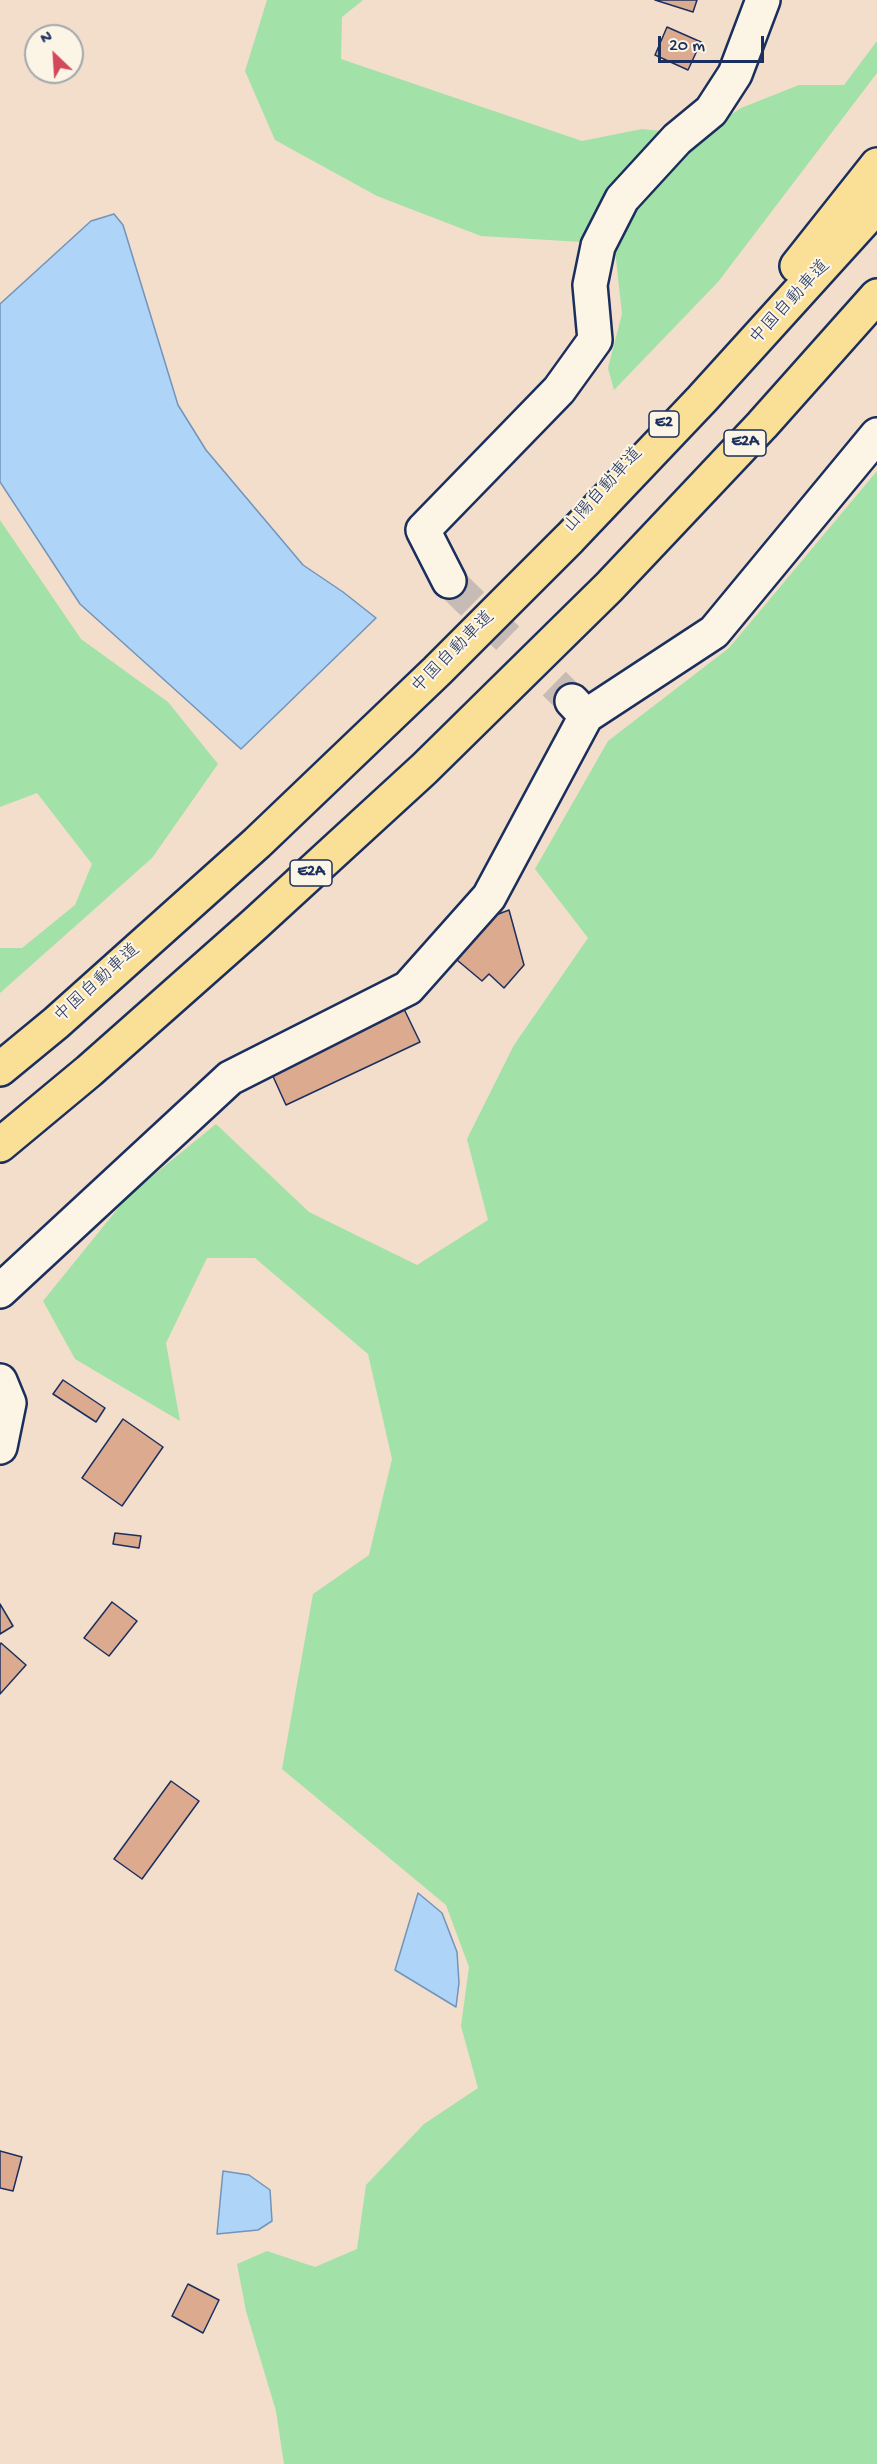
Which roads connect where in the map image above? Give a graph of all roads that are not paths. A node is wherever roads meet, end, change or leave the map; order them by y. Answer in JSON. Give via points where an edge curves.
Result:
{"nodes":[{"id":1,"x":764,"y":0,"type":"edge"},
{"id":2,"x":877,"y":165,"type":"edge"},
{"id":3,"x":877,"y":206,"type":"edge"},
{"id":4,"x":877,"y":296,"type":"edge"},
{"id":5,"x":877,"y":318,"type":"edge"},
{"id":6,"x":877,"y":435,"type":"edge"},
{"id":7,"x":449,"y":581,"type":"tunnel mouth"},
{"id":8,"x":609,"y":586,"type":"junction"},
{"id":9,"x":437,"y":671,"type":"junction"},
{"id":10,"x":0,"y":1069,"type":"edge"},
{"id":11,"x":0,"y":1145,"type":"edge"},
{"id":12,"x":0,"y":1291,"type":"edge"},
{"id":13,"x":0,"y":1381,"type":"edge"},
{"id":14,"x":0,"y":1447,"type":"edge"}],
"edges":[{"from":1,"to":7,"type":"street","via":[[735,74],[711,111],[677,139],[622,199],[598,246],[590,285],[595,340],[559,390],[423,530]]},
{"from":2,"to":9,"type":"highway","name":"山陽自動車道","number":"E2","via":[[761,312],[661,427]]},
{"from":3,"to":9,"type":"highway","name":"中国自動車道","via":[[702,399]]},
{"from":4,"to":8,"type":"highway","number":"E2A","via":[[762,425]]},
{"from":5,"to":8,"type":"highway","via":[[769,431]]},
{"from":6,"to":12,"type":"street","via":[[714,632],[579,708],[489,897],[408,988],[230,1078]]},
{"from":8,"to":11,"type":"highway","number":"E2A","via":[[424,769],[255,924]]},
{"from":9,"to":10,"type":"highway","name":"中国自動車道","via":[[257,843]]},
{"from":13,"to":14,"type":"street","via":[[9,1403]]}]}
